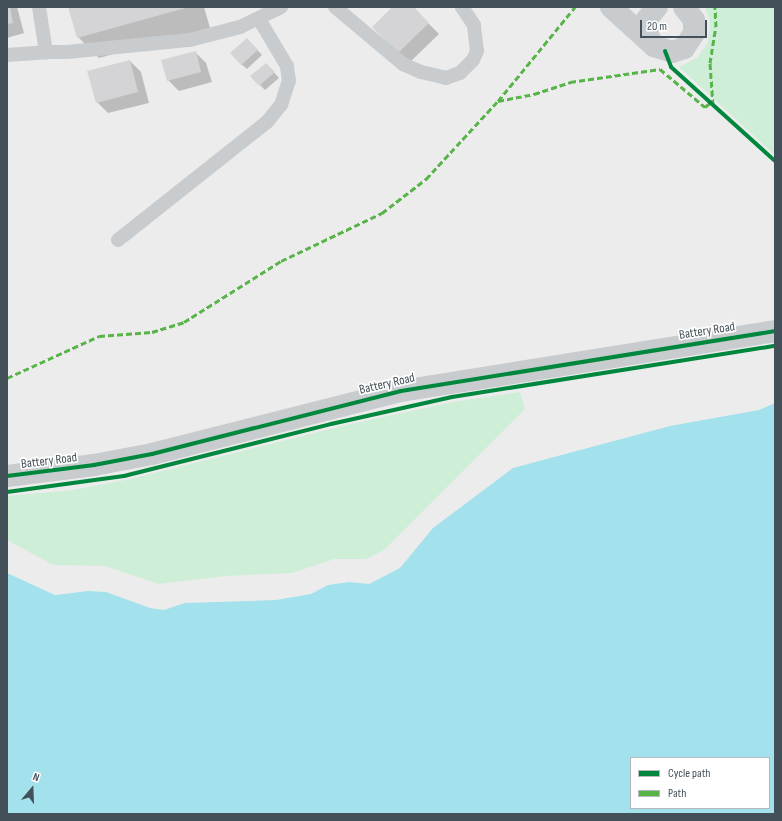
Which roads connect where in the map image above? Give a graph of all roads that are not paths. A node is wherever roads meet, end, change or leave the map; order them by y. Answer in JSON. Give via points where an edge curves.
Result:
{"nodes":[{"id":1,"x":39,"y":7,"type":"edge"},
{"id":2,"x":280,"y":7,"type":"edge"},
{"id":3,"x":335,"y":7,"type":"edge"},
{"id":4,"x":462,"y":7,"type":"edge"},
{"id":5,"x":611,"y":7,"type":"edge"},
{"id":6,"x":657,"y":7,"type":"edge"},
{"id":7,"x":684,"y":7,"type":"edge"},
{"id":8,"x":259,"y":19,"type":"junction"},
{"id":9,"x":654,"y":46,"type":"junction"},
{"id":10,"x":46,"y":52,"type":"junction"},
{"id":11,"x":7,"y":55,"type":"edge"},
{"id":12,"x":118,"y":240,"type":"dead end"},
{"id":13,"x":775,"y":331,"type":"edge"},
{"id":14,"x":7,"y":476,"type":"edge"}],
"edges":[{"from":1,"to":10,"type":"lane"},
{"from":2,"to":8,"type":"lane"},
{"from":3,"to":4,"type":"lane","via":[[403,64],[421,72],[446,78],[460,73],[473,60],[477,51],[474,25]]},
{"from":5,"to":9,"type":"street"},
{"from":6,"to":9,"type":"street","via":[[650,14],[646,24],[648,36]]},
{"from":7,"to":9,"type":"street","via":[[691,14],[695,26],[688,44],[672,52]]},
{"from":8,"to":10,"type":"lane","via":[[223,33],[190,40],[72,52]]},
{"from":8,"to":12,"type":"lane","via":[[287,66],[289,81],[282,105],[267,122]]},
{"from":10,"to":11,"type":"lane"},
{"from":13,"to":14,"type":"street","name":"Battery Road","via":[[401,391],[152,454],[94,465]]}]}
